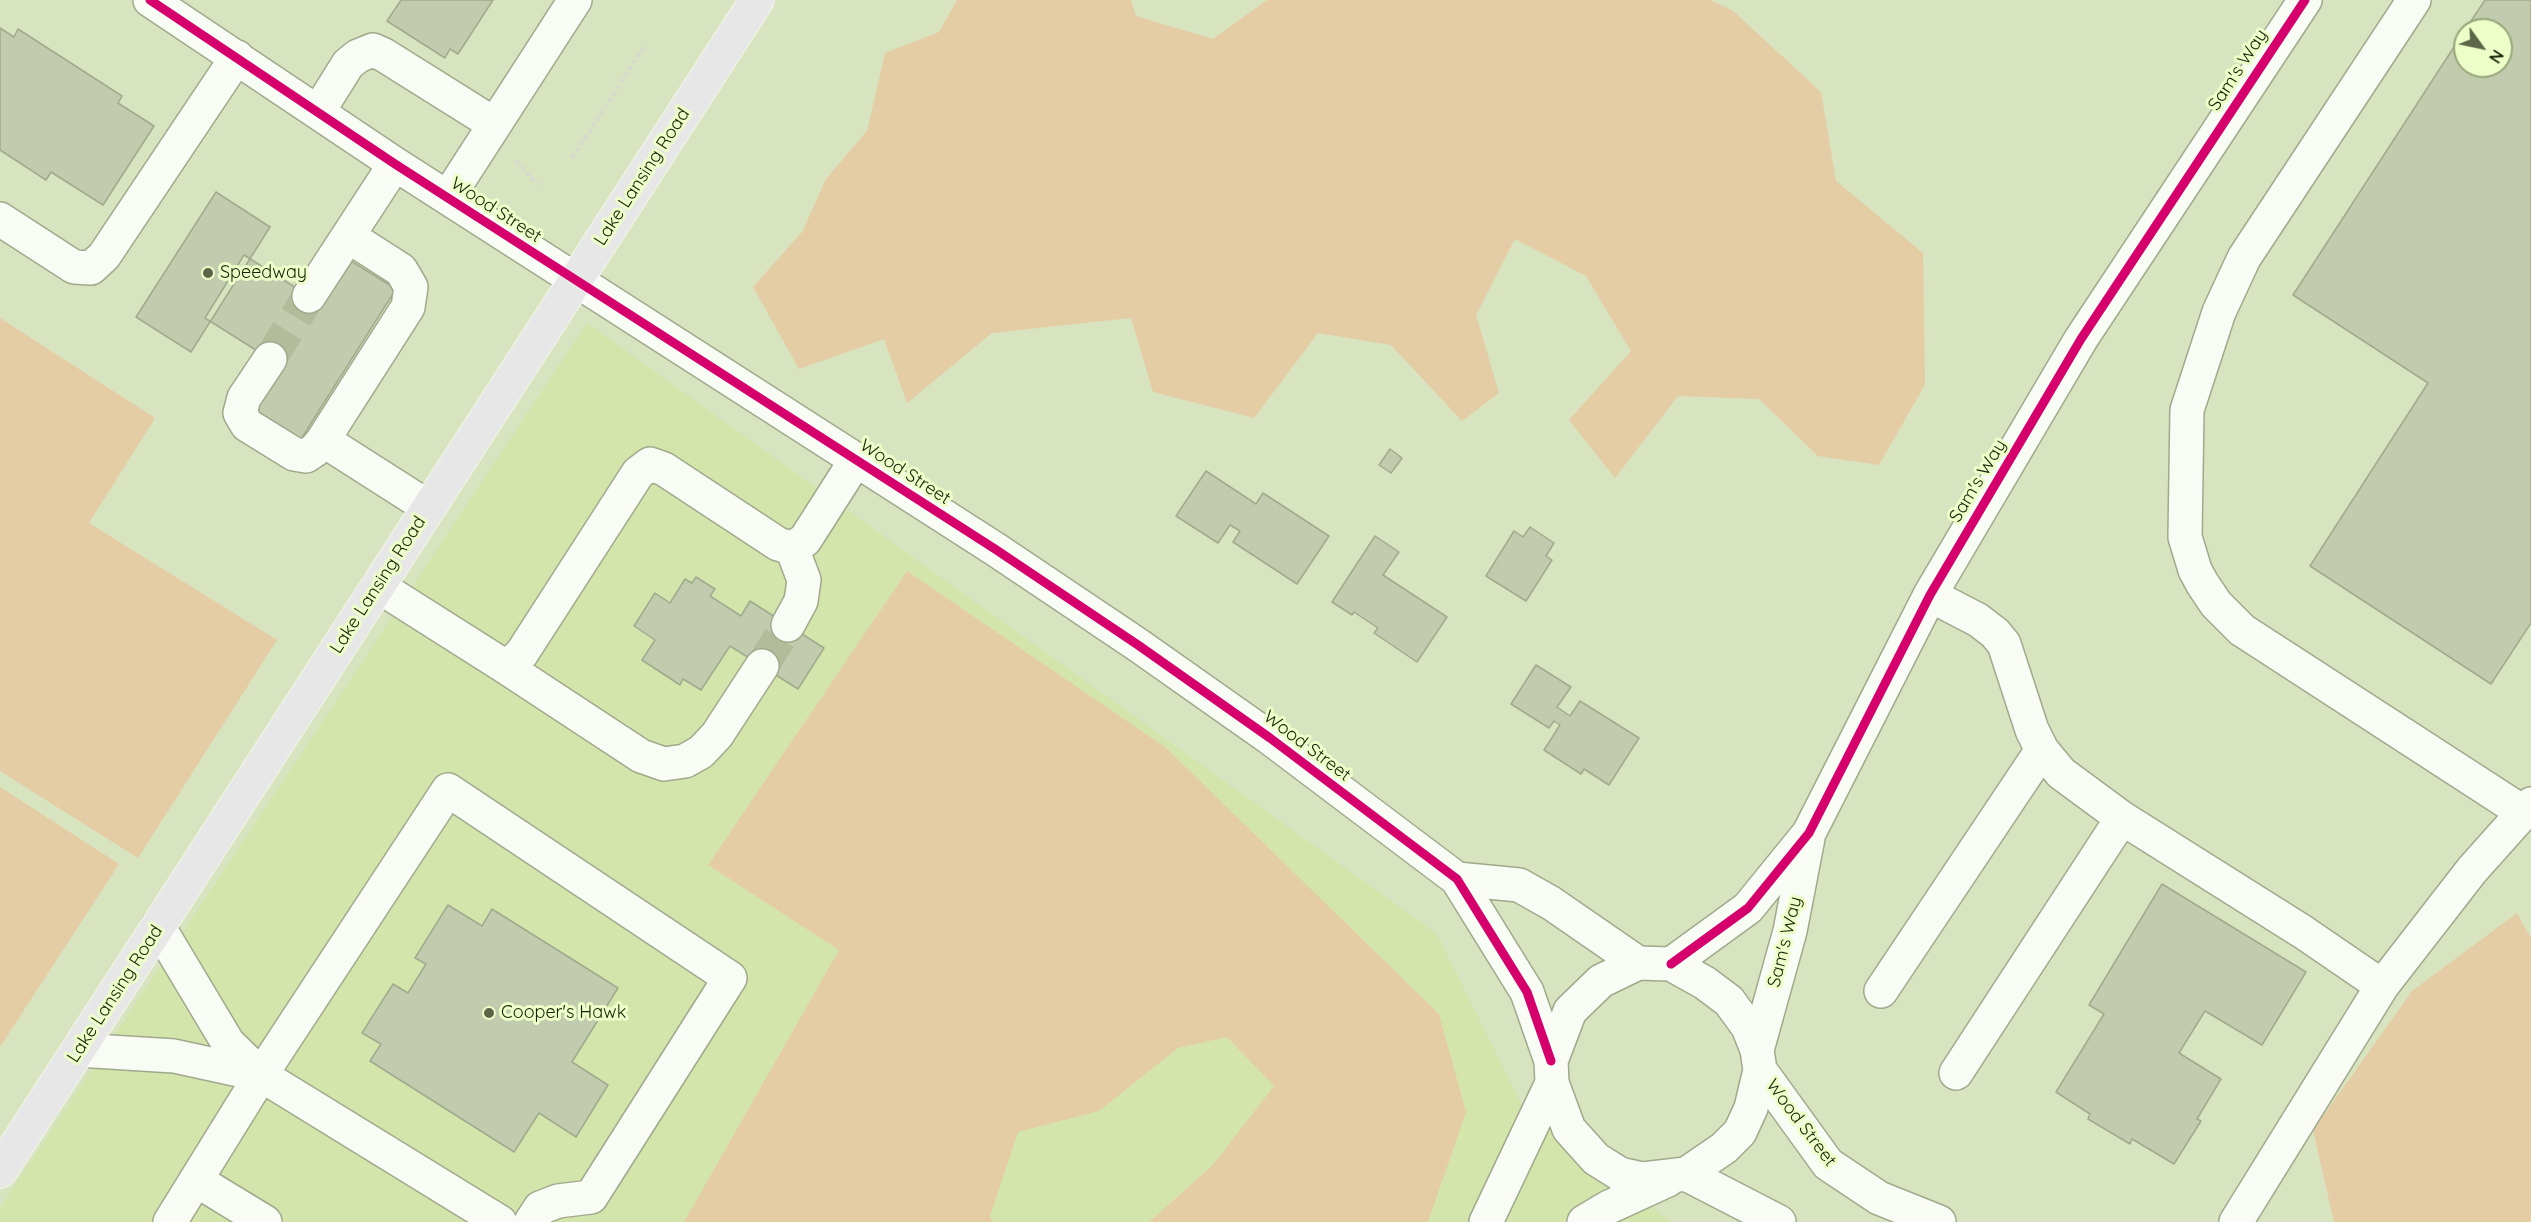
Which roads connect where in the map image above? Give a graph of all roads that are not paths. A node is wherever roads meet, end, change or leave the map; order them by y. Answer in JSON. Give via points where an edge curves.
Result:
{"nodes":[{"id":1,"x":150,"y":0,"type":"edge"},
{"id":2,"x":575,"y":0,"type":"edge"},
{"id":3,"x":757,"y":0,"type":"edge"},
{"id":4,"x":2305,"y":0,"type":"edge"},
{"id":5,"x":2414,"y":0,"type":"edge"},
{"id":6,"x":237,"y":57,"type":"junction"},
{"id":7,"x":318,"y":112,"type":"junction"},
{"id":8,"x":494,"y":124,"type":"junction"},
{"id":9,"x":395,"y":164,"type":"junction"},
{"id":10,"x":448,"y":197,"type":"junction"},
{"id":11,"x":0,"y":219,"type":"edge"},
{"id":12,"x":348,"y":236,"type":"junction"},
{"id":13,"x":575,"y":281,"type":"junction"},
{"id":14,"x":309,"y":296,"type":"tunnel mouth"},
{"id":15,"x":270,"y":359,"type":"tunnel mouth"},
{"id":16,"x":323,"y":440,"type":"junction"},
{"id":17,"x":856,"y":460,"type":"junction"},
{"id":18,"x":428,"y":507,"type":"junction"},
{"id":19,"x":792,"y":548,"type":"junction"},
{"id":20,"x":378,"y":586,"type":"junction"},
{"id":21,"x":1930,"y":595,"type":"junction"},
{"id":22,"x":788,"y":625,"type":"tunnel mouth"},
{"id":23,"x":501,"y":664,"type":"junction"},
{"id":24,"x":762,"y":666,"type":"tunnel mouth"},
{"id":25,"x":2042,"y":750,"type":"junction"},
{"id":26,"x":2527,"y":808,"type":"edge"},
{"id":27,"x":2122,"y":818,"type":"junction"},
{"id":28,"x":1809,"y":833,"type":"junction"},
{"id":29,"x":1457,"y":879,"type":"junction"},
{"id":30,"x":158,"y":926,"type":"junction"},
{"id":31,"x":1638,"y":963,"type":"junction"},
{"id":32,"x":1671,"y":964,"type":"junction"},
{"id":33,"x":2382,"y":986,"type":"junction"},
{"id":34,"x":1881,"y":991,"type":"dead end"},
{"id":35,"x":78,"y":1050,"type":"junction"},
{"id":36,"x":1759,"y":1060,"type":"junction"},
{"id":37,"x":1551,"y":1072,"type":"junction"},
{"id":38,"x":1956,"y":1073,"type":"dead end"},
{"id":39,"x":261,"y":1075,"type":"junction"},
{"id":40,"x":0,"y":1171,"type":"edge"},
{"id":41,"x":1680,"y":1175,"type":"junction"},
{"id":42,"x":196,"y":1180,"type":"junction"},
{"id":43,"x":170,"y":1222,"type":"edge"},
{"id":44,"x":266,"y":1222,"type":"edge"},
{"id":45,"x":500,"y":1222,"type":"edge"},
{"id":46,"x":531,"y":1222,"type":"edge"},
{"id":47,"x":1486,"y":1222,"type":"edge"},
{"id":48,"x":1584,"y":1222,"type":"edge"},
{"id":49,"x":1779,"y":1222,"type":"edge"},
{"id":50,"x":1939,"y":1222,"type":"edge"},
{"id":51,"x":2236,"y":1222,"type":"edge"}],
"edges":[{"from":1,"to":6,"type":"street","name":"Wood Street"},
{"from":2,"to":8,"type":"street"},
{"from":3,"to":13,"type":"main road","name":"Lake Lansing Road"},
{"from":4,"to":21,"type":"street","name":"Sam's Way","via":[[2081,339]]},
{"from":5,"to":26,"type":"street","via":[[2244,258],[2219,312],[2187,410],[2186,537],[2194,570],[2216,604],[2242,630]]},
{"from":6,"to":7,"type":"street","name":"Wood Street"},
{"from":6,"to":11,"type":"street","via":[[109,249],[91,268],[74,267]]},
{"from":7,"to":8,"type":"street","via":[[348,64],[373,50]]},
{"from":7,"to":9,"type":"street","name":"Wood Street"},
{"from":8,"to":10,"type":"street"},
{"from":9,"to":10,"type":"street","name":"Wood Street"},
{"from":9,"to":12,"type":"street"},
{"from":10,"to":13,"type":"street","name":"Wood Street"},
{"from":12,"to":14,"type":"street"},
{"from":12,"to":16,"type":"street","via":[[401,270],[411,287],[408,307]]},
{"from":13,"to":17,"type":"street","name":"Wood Street"},
{"from":13,"to":18,"type":"main road","name":"Lake Lansing Road"},
{"from":15,"to":16,"type":"street","via":[[244,398],[240,413],[247,425],[294,454],[306,456]]},
{"from":16,"to":18,"type":"street"},
{"from":17,"to":19,"type":"street","via":[[805,540]]},
{"from":17,"to":29,"type":"street","name":"Wood Street","via":[[1172,668]]},
{"from":18,"to":20,"type":"main road","name":"Lake Lansing Road"},
{"from":19,"to":22,"type":"street","via":[[804,580],[801,601]]},
{"from":19,"to":23,"type":"street","via":[[778,544],[664,469],[650,464],[638,473],[522,652],[513,662]]},
{"from":20,"to":23,"type":"street"},
{"from":20,"to":30,"type":"main road","name":"Lake Lansing Road"},
{"from":21,"to":25,"type":"street","via":[[1978,620],[2004,644]]},
{"from":21,"to":28,"type":"street","name":"Sam's Way"},
{"from":23,"to":24,"type":"street","via":[[640,756],[664,764],[685,761],[701,752],[717,735]]},
{"from":25,"to":27,"type":"street","via":[[2061,773]]},
{"from":25,"to":34,"type":"street"},
{"from":26,"to":33,"type":"street","via":[[2472,870]]},
{"from":27,"to":33,"type":"street"},
{"from":27,"to":38,"type":"street"},
{"from":28,"to":32,"type":"street","name":"Sam's Way","via":[[1748,909]]},
{"from":28,"to":36,"type":"street","name":"Sam's Way"},
{"from":29,"to":31,"type":"street","via":[[1519,885]]},
{"from":29,"to":37,"type":"street","name":"Wood Street","via":[[1527,992]]},
{"from":30,"to":35,"type":"main road","name":"Lake Lansing Road"},
{"from":30,"to":39,"type":"street","via":[[228,1042]]},
{"from":31,"to":32,"type":"street"},
{"from":31,"to":37,"type":"street","via":[[1601,981],[1570,1011]]},
{"from":32,"to":36,"type":"street","via":[[1729,1001],[1748,1027]]},
{"from":33,"to":51,"type":"street"},
{"from":35,"to":39,"type":"street","via":[[174,1056]]},
{"from":35,"to":40,"type":"main road","name":"Lake Lansing Road"},
{"from":36,"to":41,"type":"street","via":[[1751,1108],[1740,1132],[1724,1148]]},
{"from":36,"to":50,"type":"street","name":"Wood Street","via":[[1828,1164],[1879,1198]]},
{"from":37,"to":41,"type":"street","via":[[1569,1129],[1596,1159],[1620,1174],[1643,1179]]},
{"from":37,"to":47,"type":"street"},
{"from":39,"to":42,"type":"street"},
{"from":39,"to":45,"type":"street"},
{"from":39,"to":46,"type":"street","via":[[448,790],[730,978],[591,1197],[558,1201],[540,1208]]},
{"from":41,"to":48,"type":"street"},
{"from":41,"to":49,"type":"street"},
{"from":42,"to":43,"type":"street"},
{"from":42,"to":44,"type":"street"}]}
